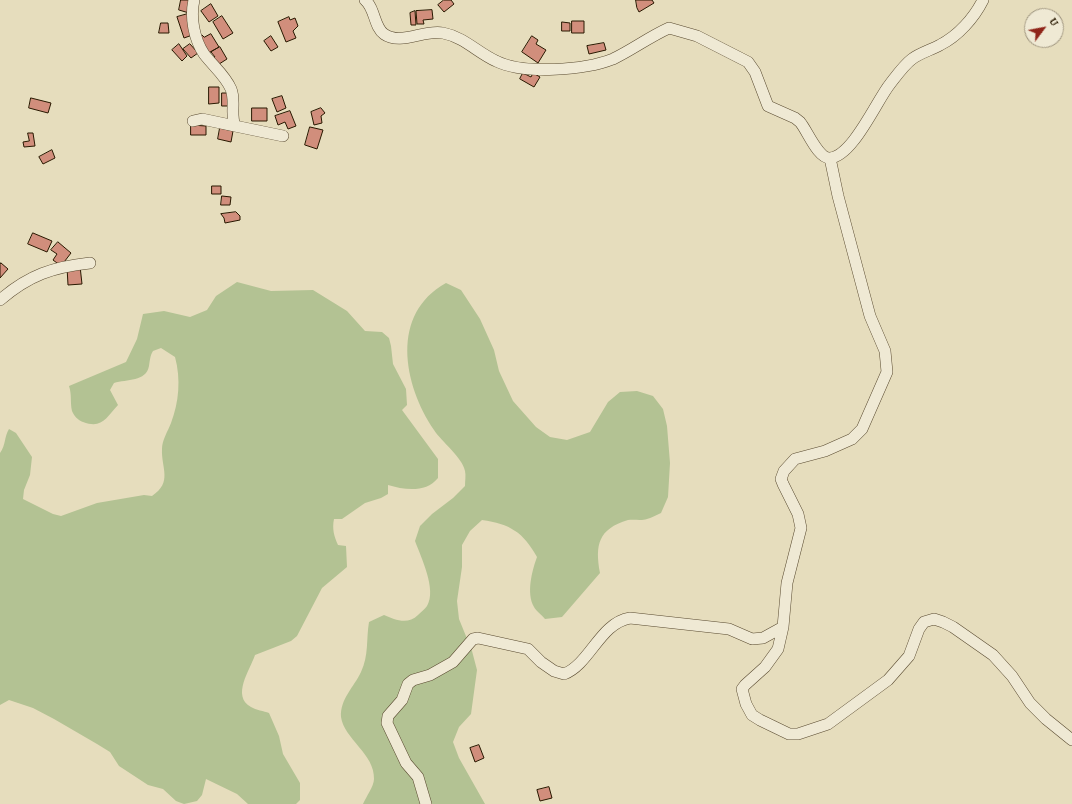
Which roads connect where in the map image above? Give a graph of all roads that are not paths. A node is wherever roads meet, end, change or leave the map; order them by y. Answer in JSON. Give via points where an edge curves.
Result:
{"nodes":[{"id":1,"x":194,"y":0,"type":"edge"},
{"id":2,"x":365,"y":0,"type":"edge"},
{"id":3,"x":983,"y":0,"type":"edge"},
{"id":4,"x":193,"y":121,"type":"dead end"},
{"id":5,"x":235,"y":126,"type":"junction"},
{"id":6,"x":283,"y":136,"type":"dead end"},
{"id":7,"x":830,"y":158,"type":"junction"},
{"id":8,"x":90,"y":264,"type":"dead end"},
{"id":9,"x":0,"y":300,"type":"edge"},
{"id":10,"x":784,"y":627,"type":"junction"},
{"id":11,"x":1072,"y":740,"type":"edge"},
{"id":12,"x":426,"y":804,"type":"edge"}],
"edges":[{"from":1,"to":5,"type":"street","via":[[196,38],[204,54],[231,89]]},
{"from":2,"to":7,"type":"street","via":[[370,4],[382,33],[389,37],[397,38],[425,32],[444,33],[458,38],[497,62],[524,67],[558,69],[600,63],[669,28],[685,31],[748,62],[755,72],[768,106],[800,122],[821,154]]},
{"from":3,"to":7,"type":"street","via":[[978,10],[959,31],[942,44],[913,58],[906,65],[888,85],[858,134],[837,155]]},
{"from":4,"to":5,"type":"street","via":[[202,120]]},
{"from":5,"to":6,"type":"street"},
{"from":7,"to":10,"type":"street","via":[[870,316],[884,351],[887,372],[862,429],[852,439],[825,451],[795,459],[784,471],[781,479],[798,514],[801,528],[787,583]]},
{"from":8,"to":9,"type":"street","via":[[63,266],[41,273]]},
{"from":10,"to":11,"type":"street","via":[[778,649],[769,662],[742,689],[752,715],[789,734],[798,734],[828,724],[888,680],[909,656],[924,622],[934,620],[953,627],[993,655],[1030,703]]},
{"from":10,"to":12,"type":"street","via":[[763,638],[752,639],[729,629],[622,619],[596,643],[573,670],[564,674],[541,662],[528,649],[473,639],[453,662],[408,684],[402,700],[388,716],[387,723],[406,763],[418,777]]}]}
